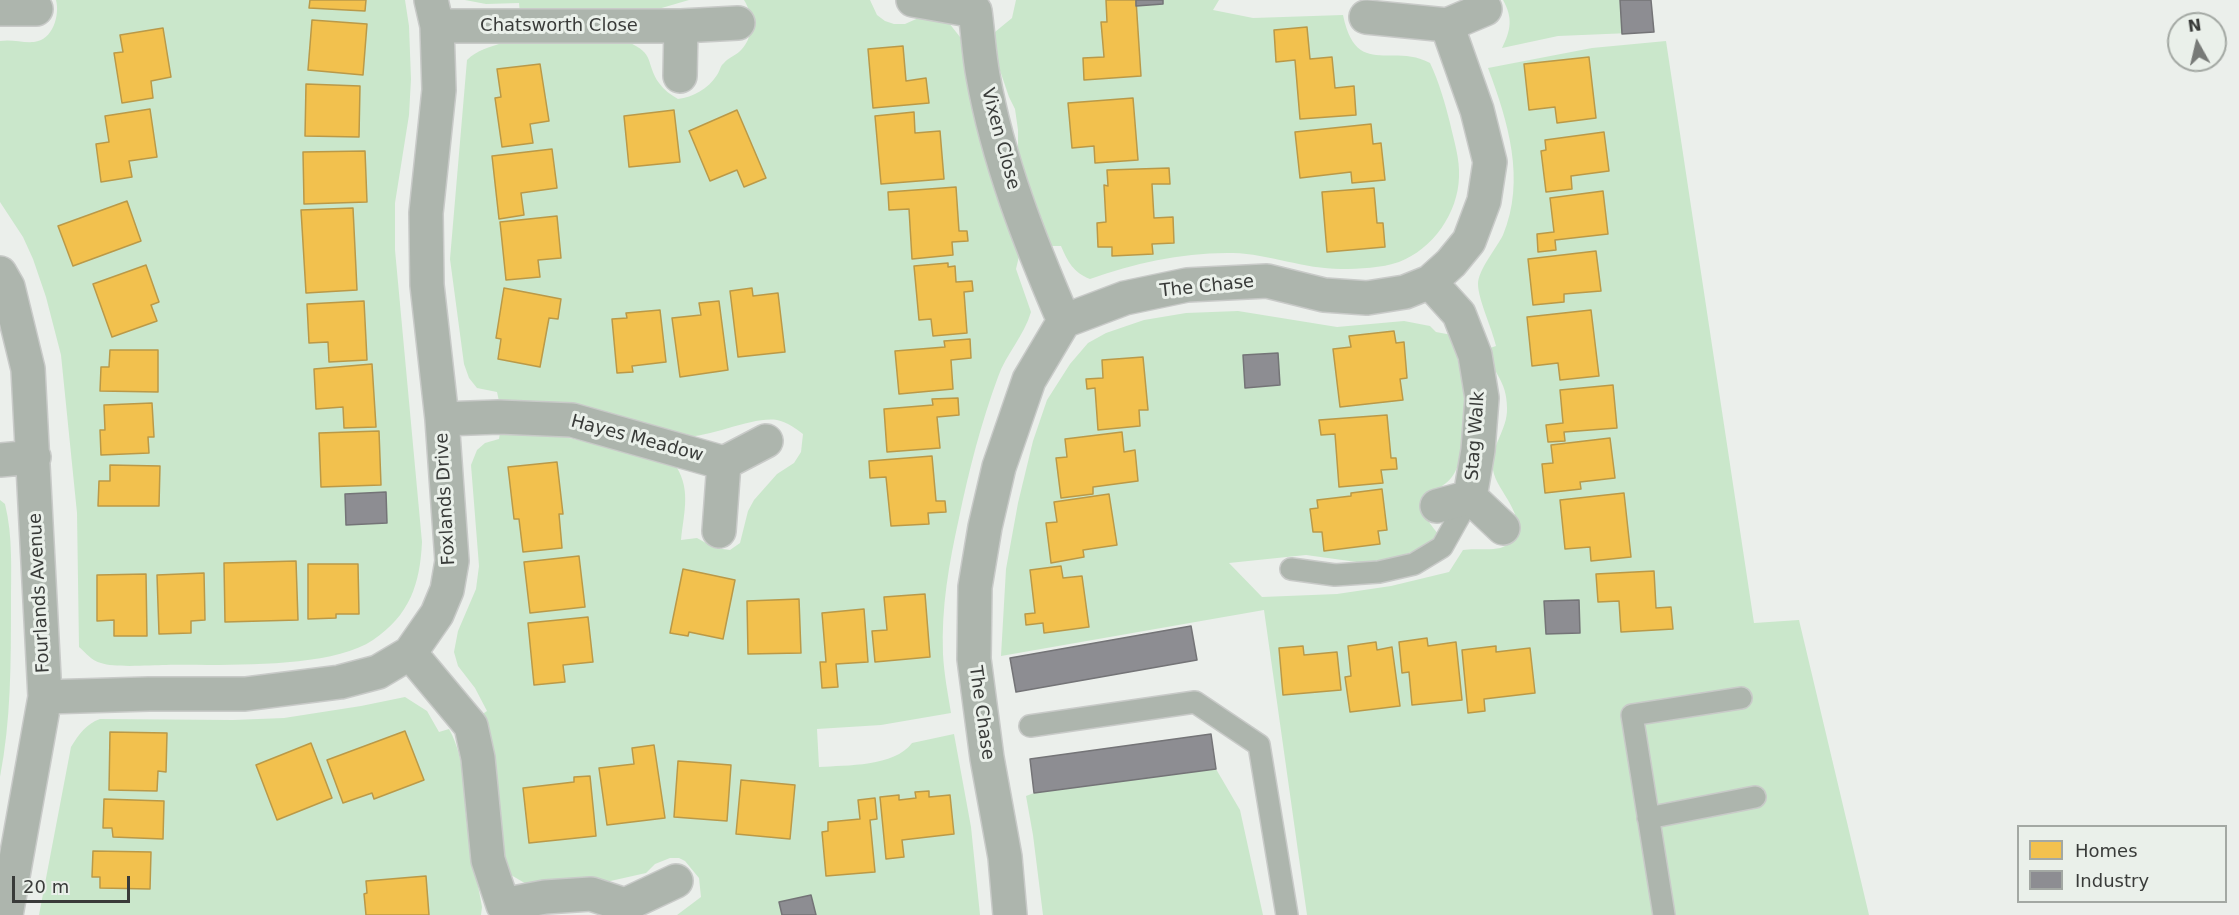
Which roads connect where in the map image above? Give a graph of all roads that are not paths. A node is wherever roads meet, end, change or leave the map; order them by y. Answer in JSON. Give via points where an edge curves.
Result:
{"nodes":[{"id":1,"x":913,"y":0,"type":"edge"},
{"id":2,"x":0,"y":9,"type":"edge"},
{"id":3,"x":36,"y":9,"type":"dead end"},
{"id":4,"x":1485,"y":9,"type":"dead end"},
{"id":5,"x":434,"y":13,"type":"edge"},
{"id":6,"x":1366,"y":16,"type":"dead end"},
{"id":7,"x":738,"y":23,"type":"dead end"},
{"id":8,"x":1447,"y":25,"type":"junction"},
{"id":9,"x":681,"y":26,"type":"junction"},
{"id":10,"x":680,"y":76,"type":"dead end"},
{"id":11,"x":0,"y":273,"type":"edge"},
{"id":12,"x":1430,"y":282,"type":"junction"},
{"id":13,"x":1064,"y":321,"type":"junction"},
{"id":14,"x":442,"y":419,"type":"junction"},
{"id":15,"x":766,"y":441,"type":"dead end"},
{"id":16,"x":34,"y":457,"type":"junction"},
{"id":17,"x":0,"y":460,"type":"edge"},
{"id":18,"x":724,"y":463,"type":"junction"},
{"id":19,"x":1470,"y":497,"type":"junction"},
{"id":20,"x":1437,"y":506,"type":"dead end"},
{"id":21,"x":1503,"y":528,"type":"dead end"},
{"id":22,"x":719,"y":531,"type":"dead end"},
{"id":23,"x":1291,"y":569,"type":"dead end"},
{"id":24,"x":410,"y":653,"type":"junction"},
{"id":25,"x":45,"y":697,"type":"junction"},
{"id":26,"x":1741,"y":698,"type":"dead end"},
{"id":27,"x":1030,"y":726,"type":"dead end"},
{"id":28,"x":1755,"y":797,"type":"dead end"},
{"id":29,"x":1648,"y":818,"type":"junction"},
{"id":30,"x":676,"y":881,"type":"dead end"},
{"id":31,"x":501,"y":910,"type":"edge"},
{"id":32,"x":626,"y":910,"type":"edge"},
{"id":33,"x":6,"y":915,"type":"edge"},
{"id":34,"x":1010,"y":915,"type":"edge"},
{"id":35,"x":1287,"y":915,"type":"edge"},
{"id":36,"x":1664,"y":915,"type":"edge"}],
"edges":[{"from":1,"to":13,"type":"street","name":"Vixen Close","via":[[975,12],[983,76],[1007,174]]},
{"from":2,"to":3,"type":"street"},
{"from":4,"to":8,"type":"street"},
{"from":5,"to":9,"type":"street","name":"Chatsworth Close"},
{"from":5,"to":14,"type":"street","name":"Foxlands Drive","via":[[439,90],[426,213],[427,285]]},
{"from":6,"to":8,"type":"street"},
{"from":7,"to":9,"type":"street","name":"Chatsworth Close"},
{"from":8,"to":12,"type":"street","name":"The Chase","via":[[1474,101],[1490,162],[1484,201],[1469,241]]},
{"from":9,"to":10,"type":"street"},
{"from":11,"to":16,"type":"street","name":"Fourlands Avenue","via":[[8,287],[28,369]]},
{"from":12,"to":13,"type":"street","name":"The Chase","via":[[1405,292],[1367,298],[1324,295],[1267,281],[1187,285],[1125,298]]},
{"from":12,"to":19,"type":"street","name":"Stag Walk","via":[[1459,314],[1475,355],[1482,398]]},
{"from":13,"to":34,"type":"street","name":"The Chase","via":[[1029,380],[999,467],[975,587],[974,659],[1005,857]]},
{"from":14,"to":18,"type":"street","name":"Hayes Meadow","via":[[572,420]]},
{"from":14,"to":24,"type":"street","name":"Foxlands Drive","via":[[452,561],[447,590],[437,614]]},
{"from":15,"to":18,"type":"street","name":"Hayes Meadow"},
{"from":16,"to":17,"type":"street"},
{"from":16,"to":25,"type":"street","name":"Fourlands Avenue"},
{"from":18,"to":22,"type":"street","name":"Hayes Meadow"},
{"from":19,"to":20,"type":"street","name":"Stag Walk"},
{"from":19,"to":21,"type":"street","name":"Stag Walk"},
{"from":19,"to":23,"type":"lane","via":[[1442,547],[1414,564],[1379,573]]},
{"from":24,"to":25,"type":"street","name":"Foxlands Drive","via":[[378,672],[340,682],[245,694]]},
{"from":24,"to":31,"type":"street","via":[[471,726],[488,860]]},
{"from":25,"to":33,"type":"street","name":"Fourlands Avenue"},
{"from":26,"to":29,"type":"lane","via":[[1632,715]]},
{"from":27,"to":35,"type":"lane","via":[[1195,702],[1259,745]]},
{"from":28,"to":29,"type":"lane"},
{"from":29,"to":36,"type":"lane"},
{"from":30,"to":32,"type":"street"},
{"from":31,"to":32,"type":"street","via":[[545,897],[591,894]]}]}
